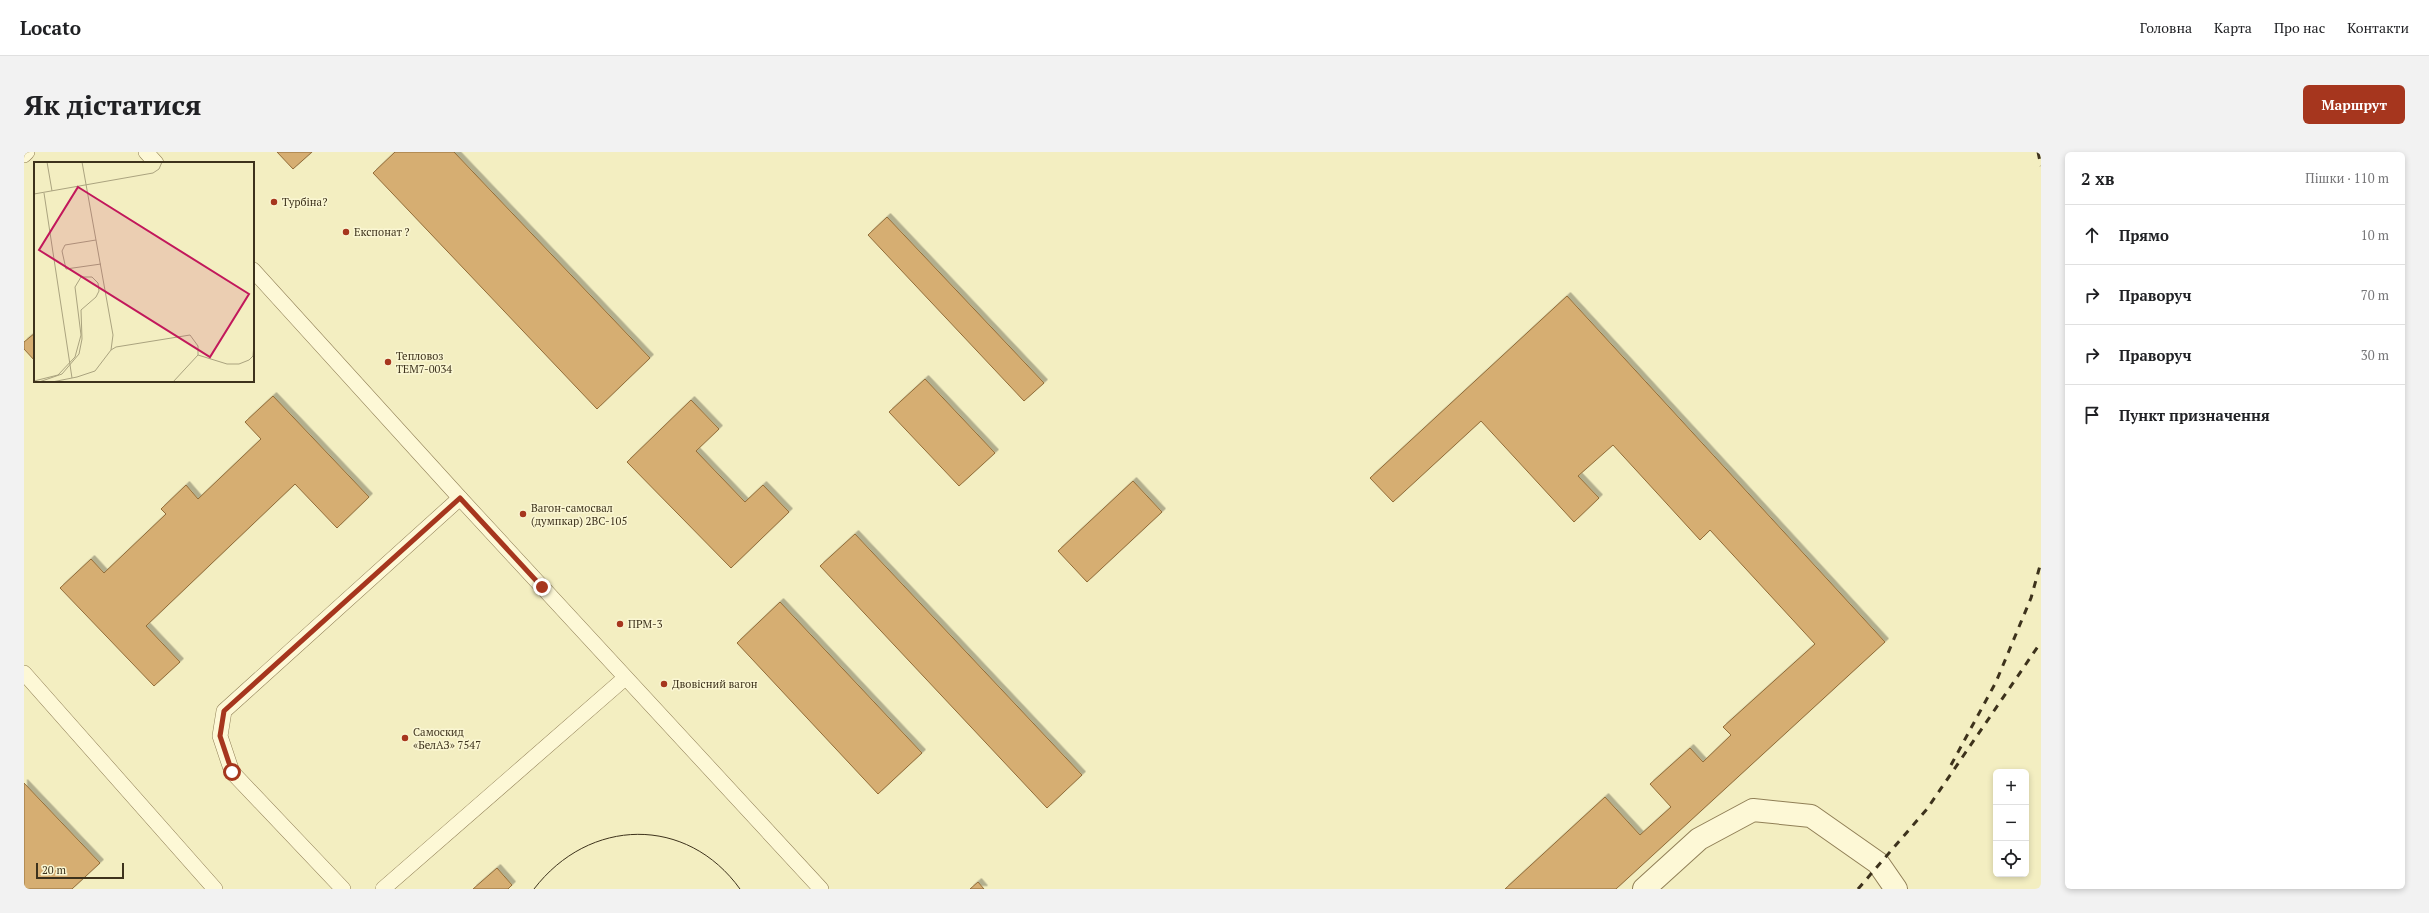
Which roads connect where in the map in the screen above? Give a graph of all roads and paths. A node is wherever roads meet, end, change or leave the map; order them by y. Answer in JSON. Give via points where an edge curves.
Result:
{"nodes":[{"id":1,"x":27,"y":152,"type":"edge"},
{"id":2,"x":146,"y":152,"type":"edge"},
{"id":3,"x":24,"y":155,"type":"edge"},
{"id":4,"x":155,"y":162,"type":"edge"},
{"id":5,"x":254,"y":271,"type":"edge"},
{"id":6,"x":460,"y":498,"type":"junction"},
{"id":7,"x":24,"y":673,"type":"edge"},
{"id":8,"x":625,"y":678,"type":"junction"},
{"id":9,"x":215,"y":889,"type":"edge"},
{"id":10,"x":343,"y":889,"type":"edge"},
{"id":11,"x":383,"y":889,"type":"edge"},
{"id":12,"x":821,"y":889,"type":"edge"},
{"id":13,"x":1644,"y":889,"type":"edge"},
{"id":14,"x":1896,"y":889,"type":"edge"}],
"edges":[{"from":1,"to":3,"type":"lane"},
{"from":2,"to":4,"type":"lane"},
{"from":5,"to":6,"type":"lane"},
{"from":6,"to":8,"type":"lane"},
{"from":6,"to":10,"type":"lane","via":[[224,711],[220,736],[232,772]]},
{"from":7,"to":9,"type":"lane"},
{"from":8,"to":11,"type":"lane"},
{"from":8,"to":12,"type":"lane"},
{"from":13,"to":14,"type":"street","via":[[1699,839],[1753,810],[1811,816],[1878,863]]}]}
